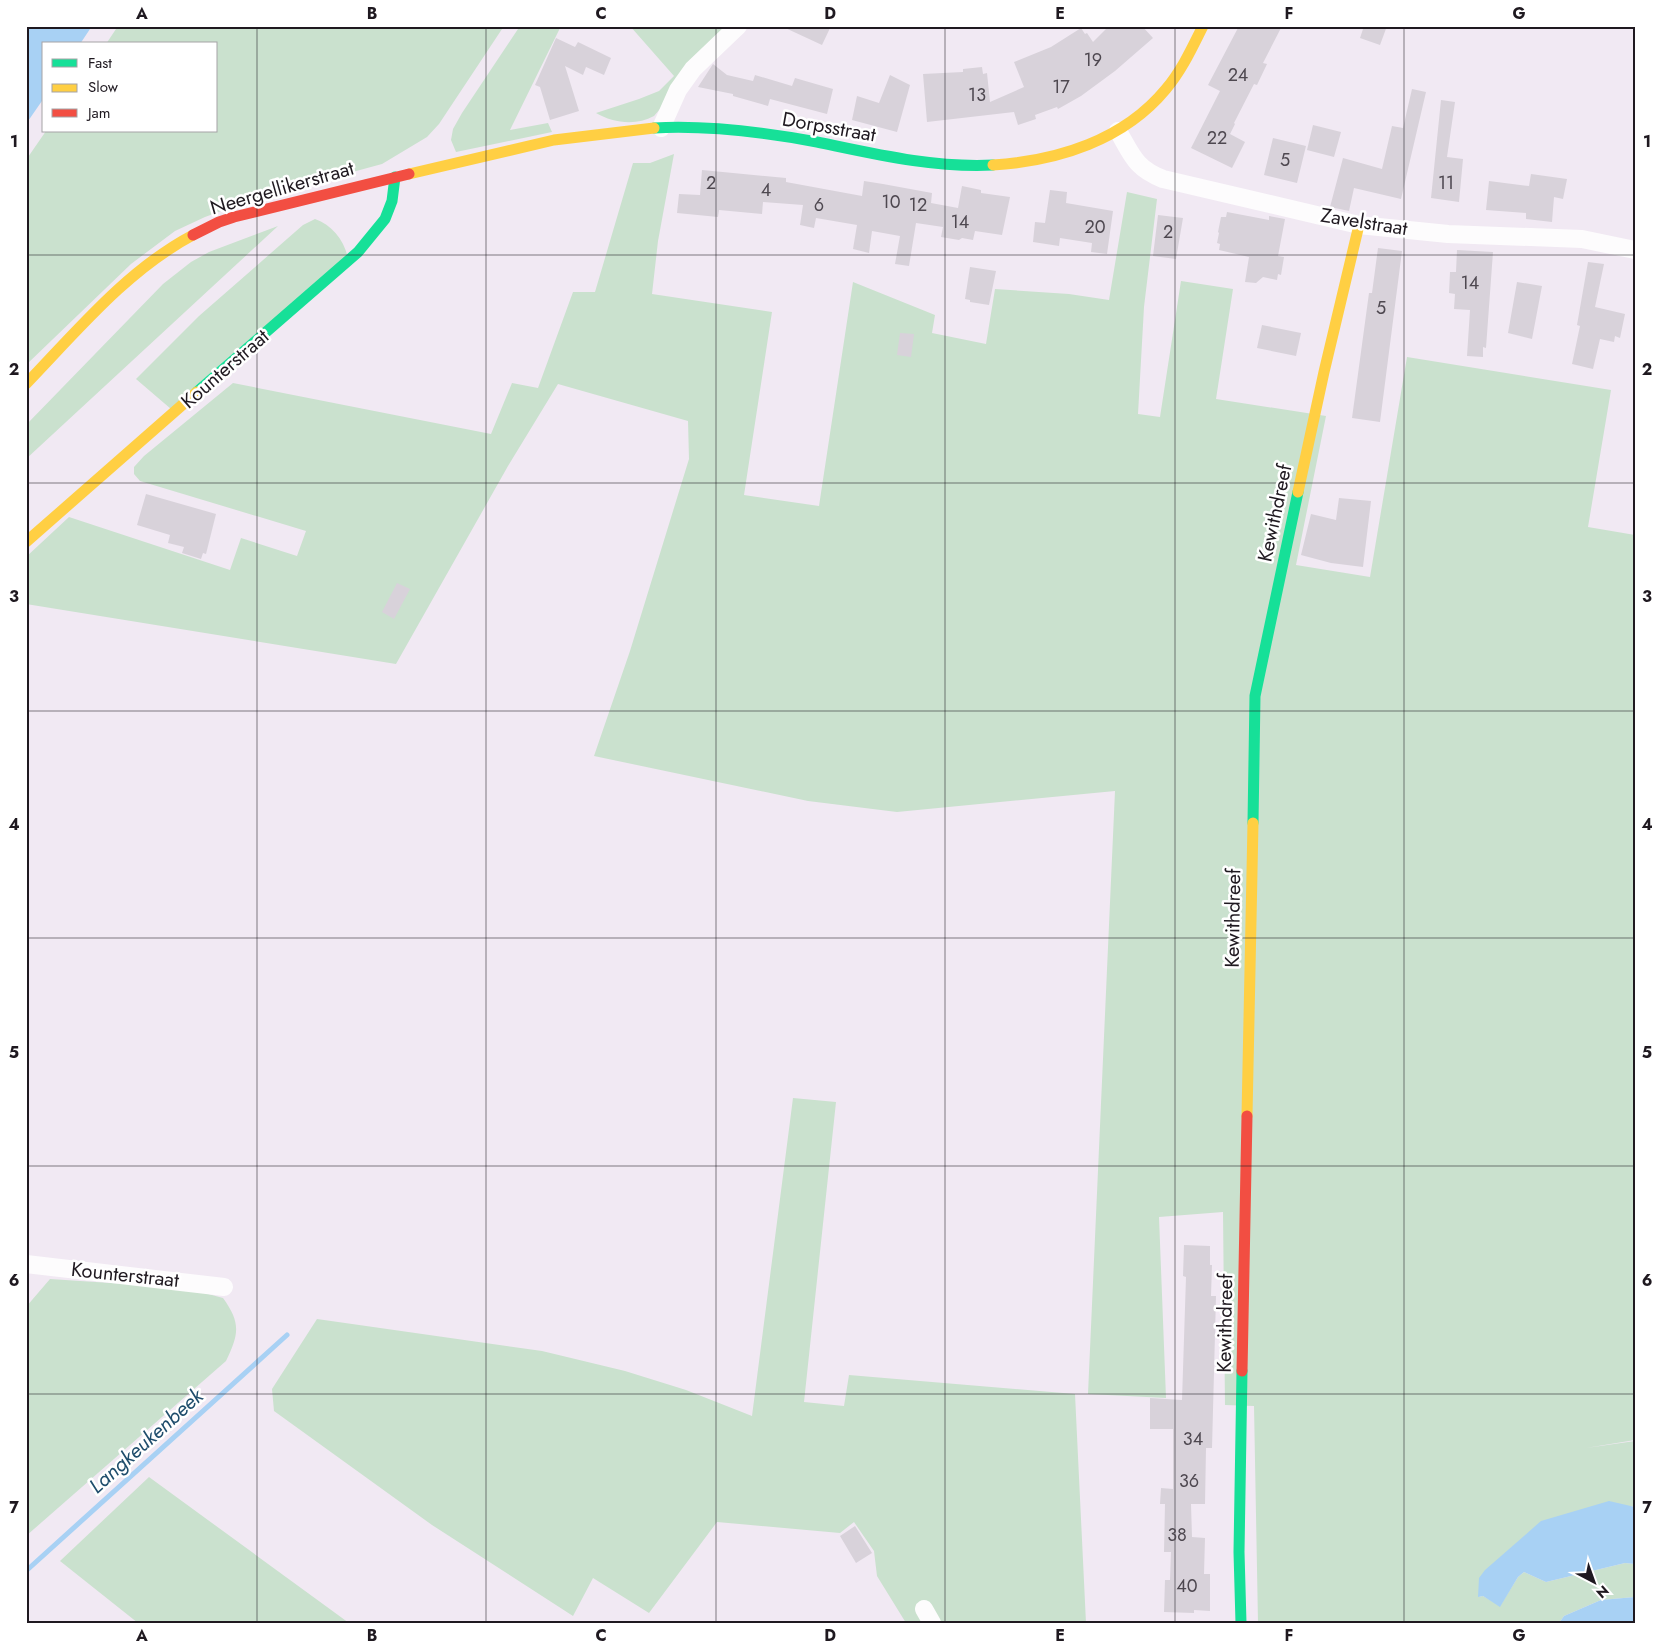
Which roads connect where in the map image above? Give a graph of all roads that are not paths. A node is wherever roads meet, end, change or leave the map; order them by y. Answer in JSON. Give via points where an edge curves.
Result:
{"nodes":[{"id":1,"x":738,"y":26,"type":"edge"},
{"id":2,"x":1203,"y":26,"type":"edge"},
{"id":3,"x":661,"y":128,"type":"junction"},
{"id":4,"x":1118,"y":131,"type":"junction"},
{"id":5,"x":395,"y":177,"type":"junction"},
{"id":6,"x":1360,"y":225,"type":"junction"},
{"id":7,"x":1635,"y":250,"type":"edge"},
{"id":8,"x":26,"y":384,"type":"edge"},
{"id":9,"x":26,"y":542,"type":"edge"},
{"id":10,"x":26,"y":1264,"type":"edge"},
{"id":11,"x":224,"y":1287,"type":"dead end"},
{"id":12,"x":1242,"y":1623,"type":"edge"}],
"edges":[{"from":1,"to":3,"type":"street","via":[[693,69],[678,90]]},
{"from":2,"to":4,"type":"street","name":"Dorpsstraat","via":[[1185,64],[1160,96]]},
{"from":3,"to":4,"type":"street","name":"Dorpsstraat","via":[[717,128],[913,161],[970,165],[1061,155]]},
{"from":3,"to":5,"type":"street","name":"Dorpsstraat","via":[[554,140]]},
{"from":4,"to":6,"type":"street","name":"Zavelstraat","via":[[1142,169],[1156,176]]},
{"from":5,"to":8,"type":"street","name":"Neergellikerstraat","via":[[248,213],[219,222],[189,238],[158,257],[120,289]]},
{"from":5,"to":9,"type":"street","name":"Kounterstraat","via":[[395,195],[384,223],[358,252]]},
{"from":6,"to":7,"type":"street","name":"Zavelstraat","via":[[1448,234],[1582,239]]},
{"from":6,"to":12,"type":"street","name":"Kewithdreef","via":[[1324,372],[1256,696],[1239,1552]]},
{"from":10,"to":11,"type":"street","name":"Kounterstraat"}]}
